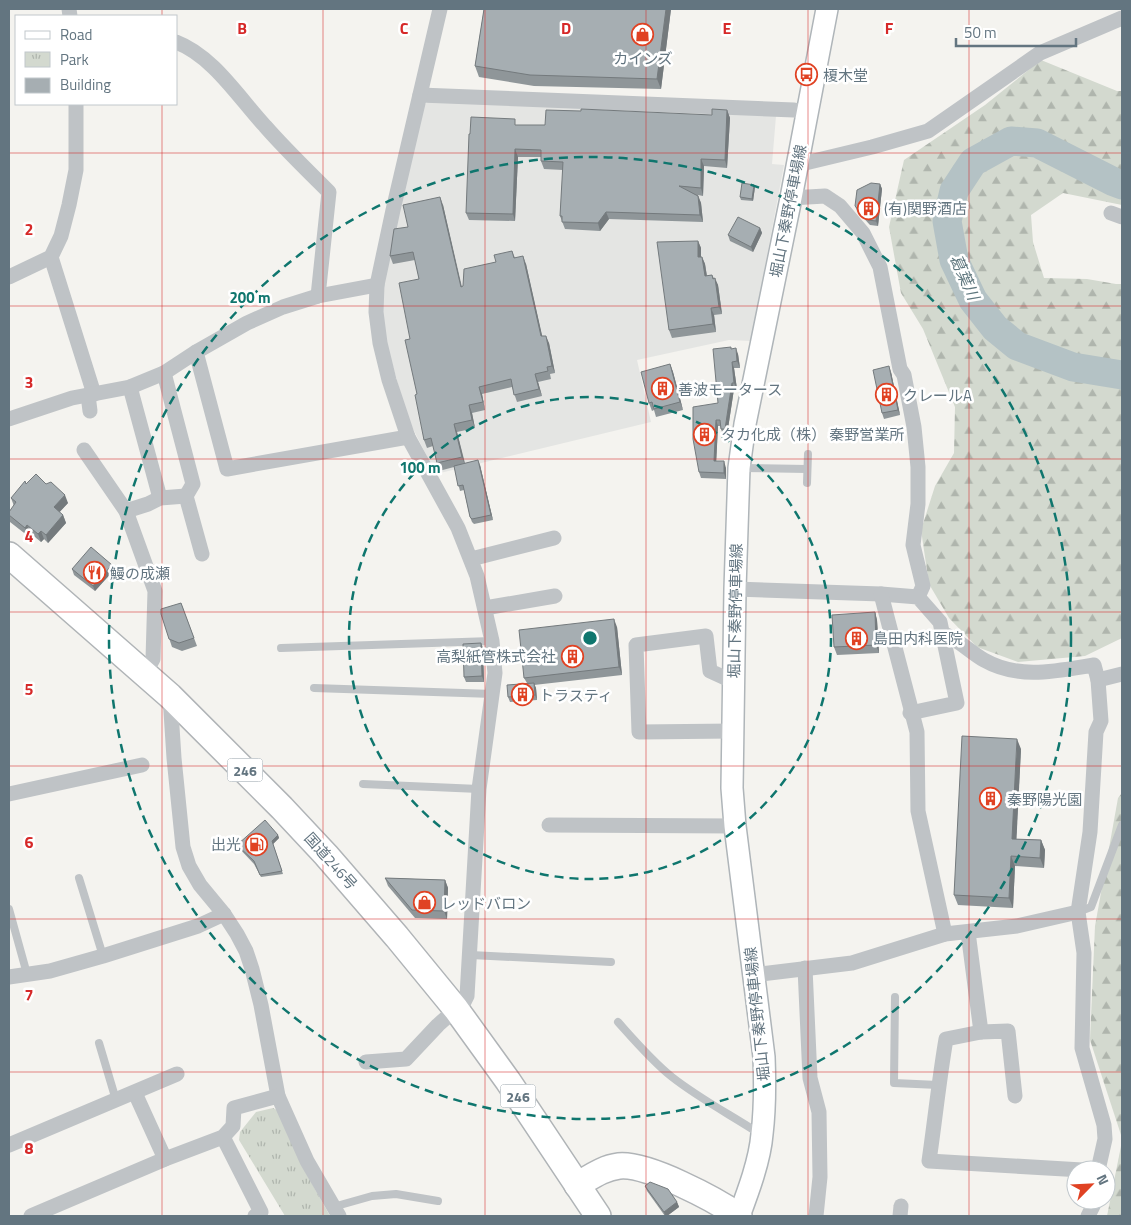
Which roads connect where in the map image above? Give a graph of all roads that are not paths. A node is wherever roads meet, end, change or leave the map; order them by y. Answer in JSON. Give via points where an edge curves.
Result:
{"nodes":[{"id":1,"x":827,"y":9,"type":"edge"},
{"id":2,"x":437,"y":10,"type":"edge"},
{"id":3,"x":1122,"y":18,"type":"edge"},
{"id":4,"x":178,"y":43,"type":"edge"},
{"id":5,"x":420,"y":95,"type":"junction"},
{"id":6,"x":76,"y":105,"type":"edge"},
{"id":7,"x":808,"y":113,"type":"junction"},
{"id":8,"x":797,"y":165,"type":"junction"},
{"id":9,"x":791,"y":198,"type":"junction"},
{"id":10,"x":51,"y":257,"type":"junction"},
{"id":11,"x":9,"y":277,"type":"edge"},
{"id":12,"x":378,"y":285,"type":"junction"},
{"id":13,"x":318,"y":296,"type":"junction"},
{"id":14,"x":196,"y":352,"type":"junction"},
{"id":15,"x":164,"y":373,"type":"junction"},
{"id":16,"x":130,"y":387,"type":"junction"},
{"id":17,"x":91,"y":394,"type":"junction"},
{"id":18,"x":90,"y":411,"type":"dead end"},
{"id":19,"x":9,"y":418,"type":"edge"},
{"id":20,"x":408,"y":437,"type":"junction"},
{"id":21,"x":84,"y":450,"type":"dead end"},
{"id":22,"x":808,"y":454,"type":"dead end"},
{"id":23,"x":739,"y":468,"type":"junction"},
{"id":24,"x":807,"y":469,"type":"junction"},
{"id":25,"x":807,"y":483,"type":"dead end"},
{"id":26,"x":186,"y":496,"type":"junction"},
{"id":27,"x":160,"y":498,"type":"junction"},
{"id":28,"x":126,"y":510,"type":"junction"},
{"id":29,"x":554,"y":538,"type":"dead end"},
{"id":30,"x":202,"y":554,"type":"dead end"},
{"id":31,"x":9,"y":555,"type":"edge"},
{"id":32,"x":471,"y":559,"type":"junction"},
{"id":33,"x":735,"y":589,"type":"junction"},
{"id":34,"x":881,"y":594,"type":"junction"},
{"id":35,"x":556,"y":596,"type":"dead end"},
{"id":36,"x":918,"y":597,"type":"junction"},
{"id":37,"x":485,"y":608,"type":"junction"},
{"id":38,"x":942,"y":633,"type":"junction"},
{"id":39,"x":492,"y":641,"type":"junction"},
{"id":40,"x":281,"y":648,"type":"dead end"},
{"id":41,"x":145,"y":673,"type":"junction"},
{"id":42,"x":1122,"y":674,"type":"edge"},
{"id":43,"x":1098,"y":680,"type":"junction"},
{"id":44,"x":734,"y":682,"type":"junction"},
{"id":45,"x":314,"y":688,"type":"dead end"},
{"id":46,"x":493,"y":694,"type":"junction"},
{"id":47,"x":170,"y":696,"type":"junction"},
{"id":48,"x":910,"y":713,"type":"junction"},
{"id":49,"x":733,"y":731,"type":"junction"},
{"id":50,"x":142,"y":765,"type":"dead end"},
{"id":51,"x":363,"y":784,"type":"dead end"},
{"id":52,"x":479,"y":789,"type":"junction"},
{"id":53,"x":9,"y":794,"type":"edge"},
{"id":54,"x":549,"y":824,"type":"dead end"},
{"id":55,"x":1122,"y":825,"type":"edge"},
{"id":56,"x":735,"y":826,"type":"junction"},
{"id":57,"x":79,"y":878,"type":"dead end"},
{"id":58,"x":9,"y":909,"type":"edge"},
{"id":59,"x":1078,"y":912,"type":"junction"},
{"id":60,"x":224,"y":914,"type":"junction"},
{"id":61,"x":968,"y":932,"type":"junction"},
{"id":62,"x":945,"y":934,"type":"junction"},
{"id":63,"x":471,"y":955,"type":"junction"},
{"id":64,"x":103,"y":956,"type":"junction"},
{"id":65,"x":611,"y":962,"type":"dead end"},
{"id":66,"x":805,"y":968,"type":"junction"},
{"id":67,"x":27,"y":974,"type":"junction"},
{"id":68,"x":753,"y":975,"type":"junction"},
{"id":69,"x":9,"y":977,"type":"edge"},
{"id":70,"x":895,"y":997,"type":"dead end"},
{"id":71,"x":456,"y":1009,"type":"junction"},
{"id":72,"x":618,"y":1022,"type":"dead end"},
{"id":73,"x":981,"y":1032,"type":"junction"},
{"id":74,"x":99,"y":1043,"type":"dead end"},
{"id":75,"x":366,"y":1062,"type":"dead end"},
{"id":76,"x":177,"y":1074,"type":"dead end"},
{"id":77,"x":938,"y":1085,"type":"junction"},
{"id":78,"x":135,"y":1092,"type":"junction"},
{"id":79,"x":278,"y":1096,"type":"junction"},
{"id":80,"x":1015,"y":1096,"type":"dead end"},
{"id":81,"x":116,"y":1100,"type":"junction"},
{"id":82,"x":762,"y":1136,"type":"junction"},
{"id":83,"x":223,"y":1137,"type":"junction"},
{"id":84,"x":9,"y":1146,"type":"edge"},
{"id":85,"x":165,"y":1159,"type":"junction"},
{"id":86,"x":1100,"y":1160,"type":"edge"},
{"id":87,"x":1066,"y":1169,"type":"edge"},
{"id":88,"x":577,"y":1185,"type":"junction"},
{"id":89,"x":438,"y":1201,"type":"dead end"},
{"id":90,"x":336,"y":1212,"type":"edge"},
{"id":91,"x":31,"y":1216,"type":"edge"},
{"id":92,"x":255,"y":1216,"type":"edge"},
{"id":93,"x":598,"y":1216,"type":"edge"},
{"id":94,"x":739,"y":1216,"type":"edge"},
{"id":95,"x":816,"y":1216,"type":"edge"}],
"edges":[{"from":1,"to":7,"type":"main road","name":"堀山下秦野停車場線"},
{"from":2,"to":5,"type":"street"},
{"from":3,"to":8,"type":"street","via":[[1040,53],[928,131]]},
{"from":4,"to":13,"type":"street","via":[[207,62],[329,192]]},
{"from":5,"to":7,"type":"street"},
{"from":5,"to":12,"type":"street"},
{"from":6,"to":10,"type":"street","via":[[76,170],[70,205]]},
{"from":7,"to":8,"type":"main road","name":"堀山下秦野停車場線"},
{"from":8,"to":9,"type":"main road","name":"堀山下秦野停車場線"},
{"from":9,"to":23,"type":"main road","name":"堀山下秦野停車場線"},
{"from":9,"to":36,"type":"street","via":[[824,196],[840,206],[863,233],[880,267],[914,427],[918,504],[913,545],[923,586]]},
{"from":10,"to":11,"type":"street"},
{"from":10,"to":17,"type":"street"},
{"from":12,"to":13,"type":"street"},
{"from":12,"to":20,"type":"street","via":[[376,312],[380,343]]},
{"from":13,"to":14,"type":"street","via":[[247,323]]},
{"from":14,"to":15,"type":"street"},
{"from":14,"to":20,"type":"street","via":[[226,469]]},
{"from":15,"to":16,"type":"street"},
{"from":15,"to":26,"type":"street","via":[[192,484]]},
{"from":16,"to":17,"type":"street"},
{"from":16,"to":27,"type":"street"},
{"from":17,"to":18,"type":"street"},
{"from":17,"to":19,"type":"street"},
{"from":20,"to":32,"type":"street","via":[[458,528]]},
{"from":21,"to":28,"type":"street"},
{"from":22,"to":24,"type":"lane"},
{"from":23,"to":24,"type":"lane"},
{"from":23,"to":33,"type":"main road","name":"堀山下秦野停車場線"},
{"from":24,"to":25,"type":"lane"},
{"from":26,"to":27,"type":"street"},
{"from":26,"to":30,"type":"street"},
{"from":27,"to":28,"type":"street"},
{"from":28,"to":41,"type":"street","via":[[155,591],[153,659]]},
{"from":29,"to":32,"type":"street"},
{"from":31,"to":41,"type":"highway","name":"国道246号","number":"246"},
{"from":32,"to":37,"type":"street"},
{"from":33,"to":34,"type":"street"},
{"from":33,"to":44,"type":"main road","name":"堀山下秦野停車場線"},
{"from":34,"to":36,"type":"street"},
{"from":34,"to":48,"type":"street"},
{"from":35,"to":37,"type":"street"},
{"from":36,"to":38,"type":"street","via":[[940,622]]},
{"from":37,"to":39,"type":"street"},
{"from":38,"to":43,"type":"street","via":[[994,665],[1019,672],[1044,673],[1094,665]]},
{"from":38,"to":48,"type":"street","via":[[957,702]]},
{"from":39,"to":40,"type":"lane"},
{"from":39,"to":46,"type":"street"},
{"from":41,"to":47,"type":"highway","name":"国道246号","number":"246"},
{"from":42,"to":43,"type":"street"},
{"from":43,"to":59,"type":"street","via":[[1101,721],[1096,732],[1090,832]]},
{"from":44,"to":49,"type":"main road","name":"堀山下秦野停車場線"},
{"from":44,"to":49,"type":"street","via":[[710,671],[706,636],[636,644],[639,732]]},
{"from":45,"to":46,"type":"lane"},
{"from":46,"to":52,"type":"street"},
{"from":47,"to":60,"type":"street","via":[[183,847],[200,885]]},
{"from":47,"to":71,"type":"highway","name":"国道246号","number":"246","via":[[326,855]]},
{"from":48,"to":62,"type":"street","via":[[916,732],[918,811]]},
{"from":49,"to":56,"type":"main road","name":"堀山下秦野停車場線"},
{"from":50,"to":53,"type":"street"},
{"from":51,"to":52,"type":"lane"},
{"from":52,"to":63,"type":"street"},
{"from":54,"to":56,"type":"street"},
{"from":55,"to":59,"type":"lane","via":[[1091,907]]},
{"from":56,"to":68,"type":"main road","name":"堀山下秦野停車場線"},
{"from":57,"to":64,"type":"lane"},
{"from":58,"to":67,"type":"lane"},
{"from":59,"to":61,"type":"street","via":[[1016,926]]},
{"from":59,"to":86,"type":"street","via":[[1084,953],[1082,1048],[1104,1125]]},
{"from":60,"to":64,"type":"street","via":[[198,926]]},
{"from":60,"to":79,"type":"street","via":[[252,968]]},
{"from":61,"to":62,"type":"street"},
{"from":61,"to":73,"type":"street"},
{"from":62,"to":66,"type":"street","via":[[852,963]]},
{"from":63,"to":65,"type":"lane"},
{"from":63,"to":71,"type":"street","via":[[467,996]]},
{"from":64,"to":67,"type":"street"},
{"from":66,"to":68,"type":"street"},
{"from":66,"to":95,"type":"street","via":[[810,1078],[819,1112],[820,1177]]},
{"from":67,"to":69,"type":"street"},
{"from":68,"to":82,"type":"main road","name":"堀山下秦野停車場線","via":[[764,1057]]},
{"from":70,"to":77,"type":"lane","via":[[894,1083]]},
{"from":71,"to":75,"type":"street","via":[[406,1059]]},
{"from":71,"to":88,"type":"highway","name":"国道246号","number":"246"},
{"from":72,"to":82,"type":"lane","via":[[670,1076]]},
{"from":73,"to":77,"type":"street","via":[[946,1039]]},
{"from":73,"to":80,"type":"street","via":[[1008,1031]]},
{"from":74,"to":81,"type":"lane"},
{"from":76,"to":78,"type":"street"},
{"from":77,"to":87,"type":"street","via":[[929,1161]]},
{"from":78,"to":81,"type":"street"},
{"from":78,"to":85,"type":"street"},
{"from":79,"to":83,"type":"street","via":[[234,1108],[233,1126]]},
{"from":79,"to":90,"type":"street","via":[[307,1161]]},
{"from":81,"to":84,"type":"street"},
{"from":82,"to":94,"type":"main road","name":"堀山下秦野停車場線","via":[[749,1191]]},
{"from":83,"to":85,"type":"street"},
{"from":83,"to":92,"type":"street","via":[[261,1212]]},
{"from":85,"to":91,"type":"street"},
{"from":88,"to":93,"type":"highway","name":"国道246号","number":"246"},
{"from":88,"to":94,"type":"highway","via":[[602,1170],[622,1165],[664,1177],[722,1204]]},
{"from":89,"to":90,"type":"lane","via":[[396,1194],[372,1196]]}]}
